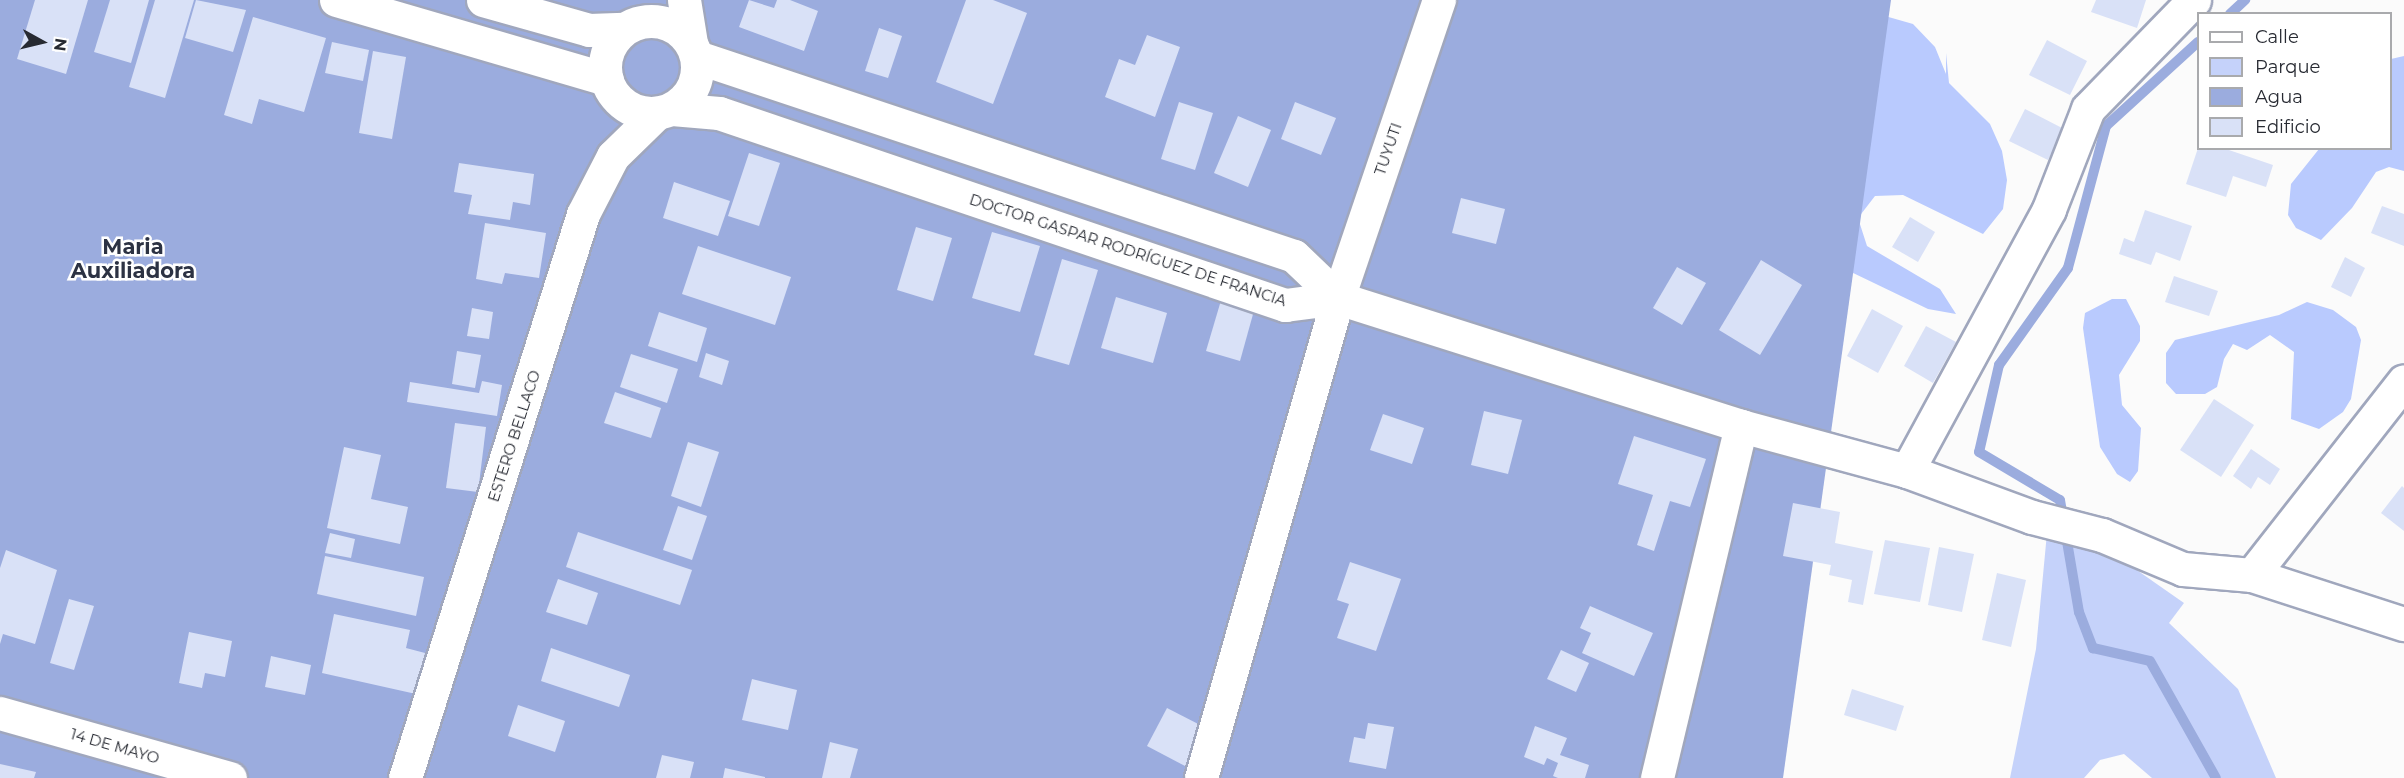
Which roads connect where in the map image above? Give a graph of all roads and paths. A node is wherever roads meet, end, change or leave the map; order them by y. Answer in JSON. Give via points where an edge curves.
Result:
{"nodes":[{"id":1,"x":336,"y":0,"type":"edge"},
{"id":2,"x":483,"y":0,"type":"edge"},
{"id":3,"x":684,"y":0,"type":"edge"},
{"id":4,"x":1438,"y":0,"type":"edge"},
{"id":5,"x":2194,"y":0,"type":"edge"},
{"id":6,"x":637,"y":17,"type":"edge"},
{"id":7,"x":694,"y":50,"type":"junction"},
{"id":8,"x":612,"y":89,"type":"junction"},
{"id":9,"x":665,"y":111,"type":"junction"},
{"id":10,"x":614,"y":156,"type":"junction"},
{"id":11,"x":1338,"y":298,"type":"junction"},
{"id":12,"x":2404,"y":381,"type":"edge"},
{"id":13,"x":1741,"y":426,"type":"junction"},
{"id":14,"x":1907,"y":471,"type":"junction"},
{"id":15,"x":2252,"y":575,"type":"junction"},
{"id":16,"x":2404,"y":624,"type":"edge"},
{"id":17,"x":0,"y":713,"type":"edge"},
{"id":18,"x":230,"y":778,"type":"edge"},
{"id":19,"x":405,"y":778,"type":"edge"},
{"id":20,"x":1201,"y":778,"type":"edge"},
{"id":21,"x":1657,"y":778,"type":"edge"}],
"edges":[{"from":1,"to":8,"type":"street"},
{"from":2,"to":6,"type":"street","via":[[589,30]]},
{"from":3,"to":7,"type":"street"},
{"from":4,"to":11,"type":"street","name":"TUYUTI"},
{"from":5,"to":14,"type":"street","via":[[2088,109],[2049,209]]},
{"from":6,"to":7,"type":"street","via":[[668,23]]},
{"from":6,"to":8,"type":"street","via":[[607,54]]},
{"from":7,"to":9,"type":"street","via":[[693,87]]},
{"from":7,"to":11,"type":"street","via":[[1294,256]]},
{"from":8,"to":9,"type":"street","via":[[629,108]]},
{"from":8,"to":10,"type":"street"},
{"from":9,"to":10,"type":"street","name":"ESTERO BELLACO"},
{"from":9,"to":11,"type":"street","name":"DOCTOR GASPAR RODRÍGUEZ DE FRANCIA","via":[[719,113],[1285,305]]},
{"from":10,"to":19,"type":"street","name":"ESTERO BELLACO","via":[[583,214]]},
{"from":11,"to":13,"type":"street"},
{"from":11,"to":20,"type":"street","name":"TUYUTI"},
{"from":12,"to":15,"type":"street"},
{"from":13,"to":14,"type":"street"},
{"from":13,"to":21,"type":"street"},
{"from":14,"to":15,"type":"street","via":[[2032,517],[2102,535],[2183,569]]},
{"from":15,"to":16,"type":"street"},
{"from":17,"to":18,"type":"street","name":"14 DE MAYO"}]}
